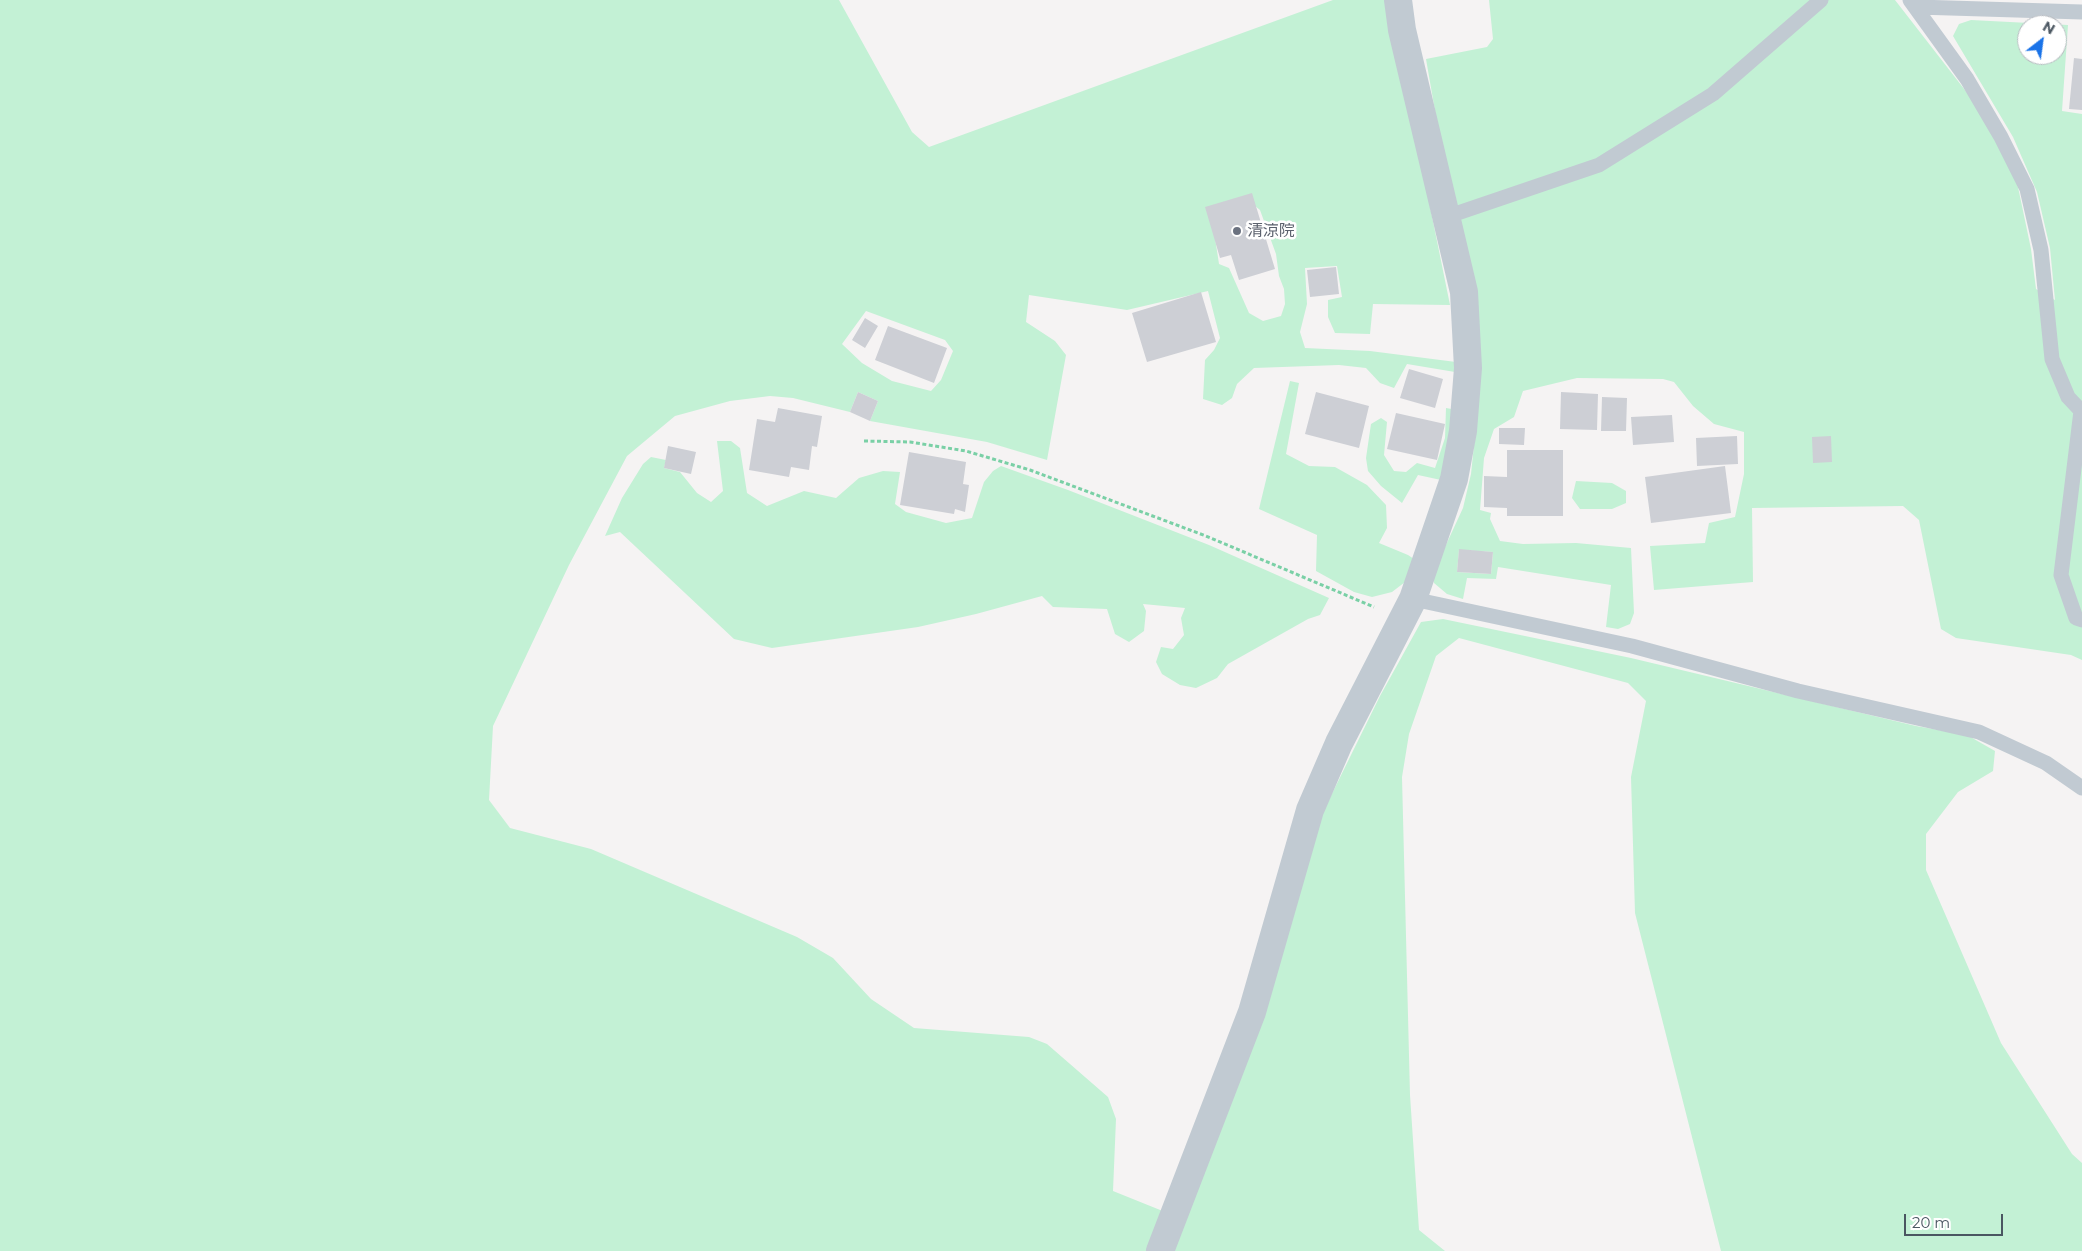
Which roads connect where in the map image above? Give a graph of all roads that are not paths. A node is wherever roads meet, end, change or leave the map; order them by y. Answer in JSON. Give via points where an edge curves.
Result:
{"nodes":[{"id":1,"x":1398,"y":0,"type":"edge"},
{"id":2,"x":1821,"y":0,"type":"edge"},
{"id":3,"x":1914,"y":3,"type":"edge"},
{"id":4,"x":2082,"y":12,"type":"edge"},
{"id":5,"x":1446,"y":217,"type":"junction"},
{"id":6,"x":2082,"y":411,"type":"edge"},
{"id":7,"x":1408,"y":609,"type":"junction"},
{"id":8,"x":2082,"y":620,"type":"edge"},
{"id":9,"x":2082,"y":788,"type":"edge"},
{"id":10,"x":1160,"y":1251,"type":"edge"}],
"edges":[{"from":1,"to":5,"type":"street","via":[[1402,30]]},
{"from":2,"to":5,"type":"lane","via":[[1712,94],[1599,165]]},
{"from":3,"to":4,"type":"lane"},
{"from":3,"to":6,"type":"lane","via":[[1967,79],[2027,189],[2041,250],[2052,359],[2068,397]]},
{"from":5,"to":7,"type":"street","via":[[1464,292],[1468,368],[1463,431],[1454,479]]},
{"from":6,"to":8,"type":"lane","via":[[2061,575],[2076,618]]},
{"from":7,"to":9,"type":"lane","via":[[1632,646],[1798,691],[1979,732],[2046,763]]},
{"from":7,"to":10,"type":"street","via":[[1339,743],[1310,810],[1252,1012]]}]}
